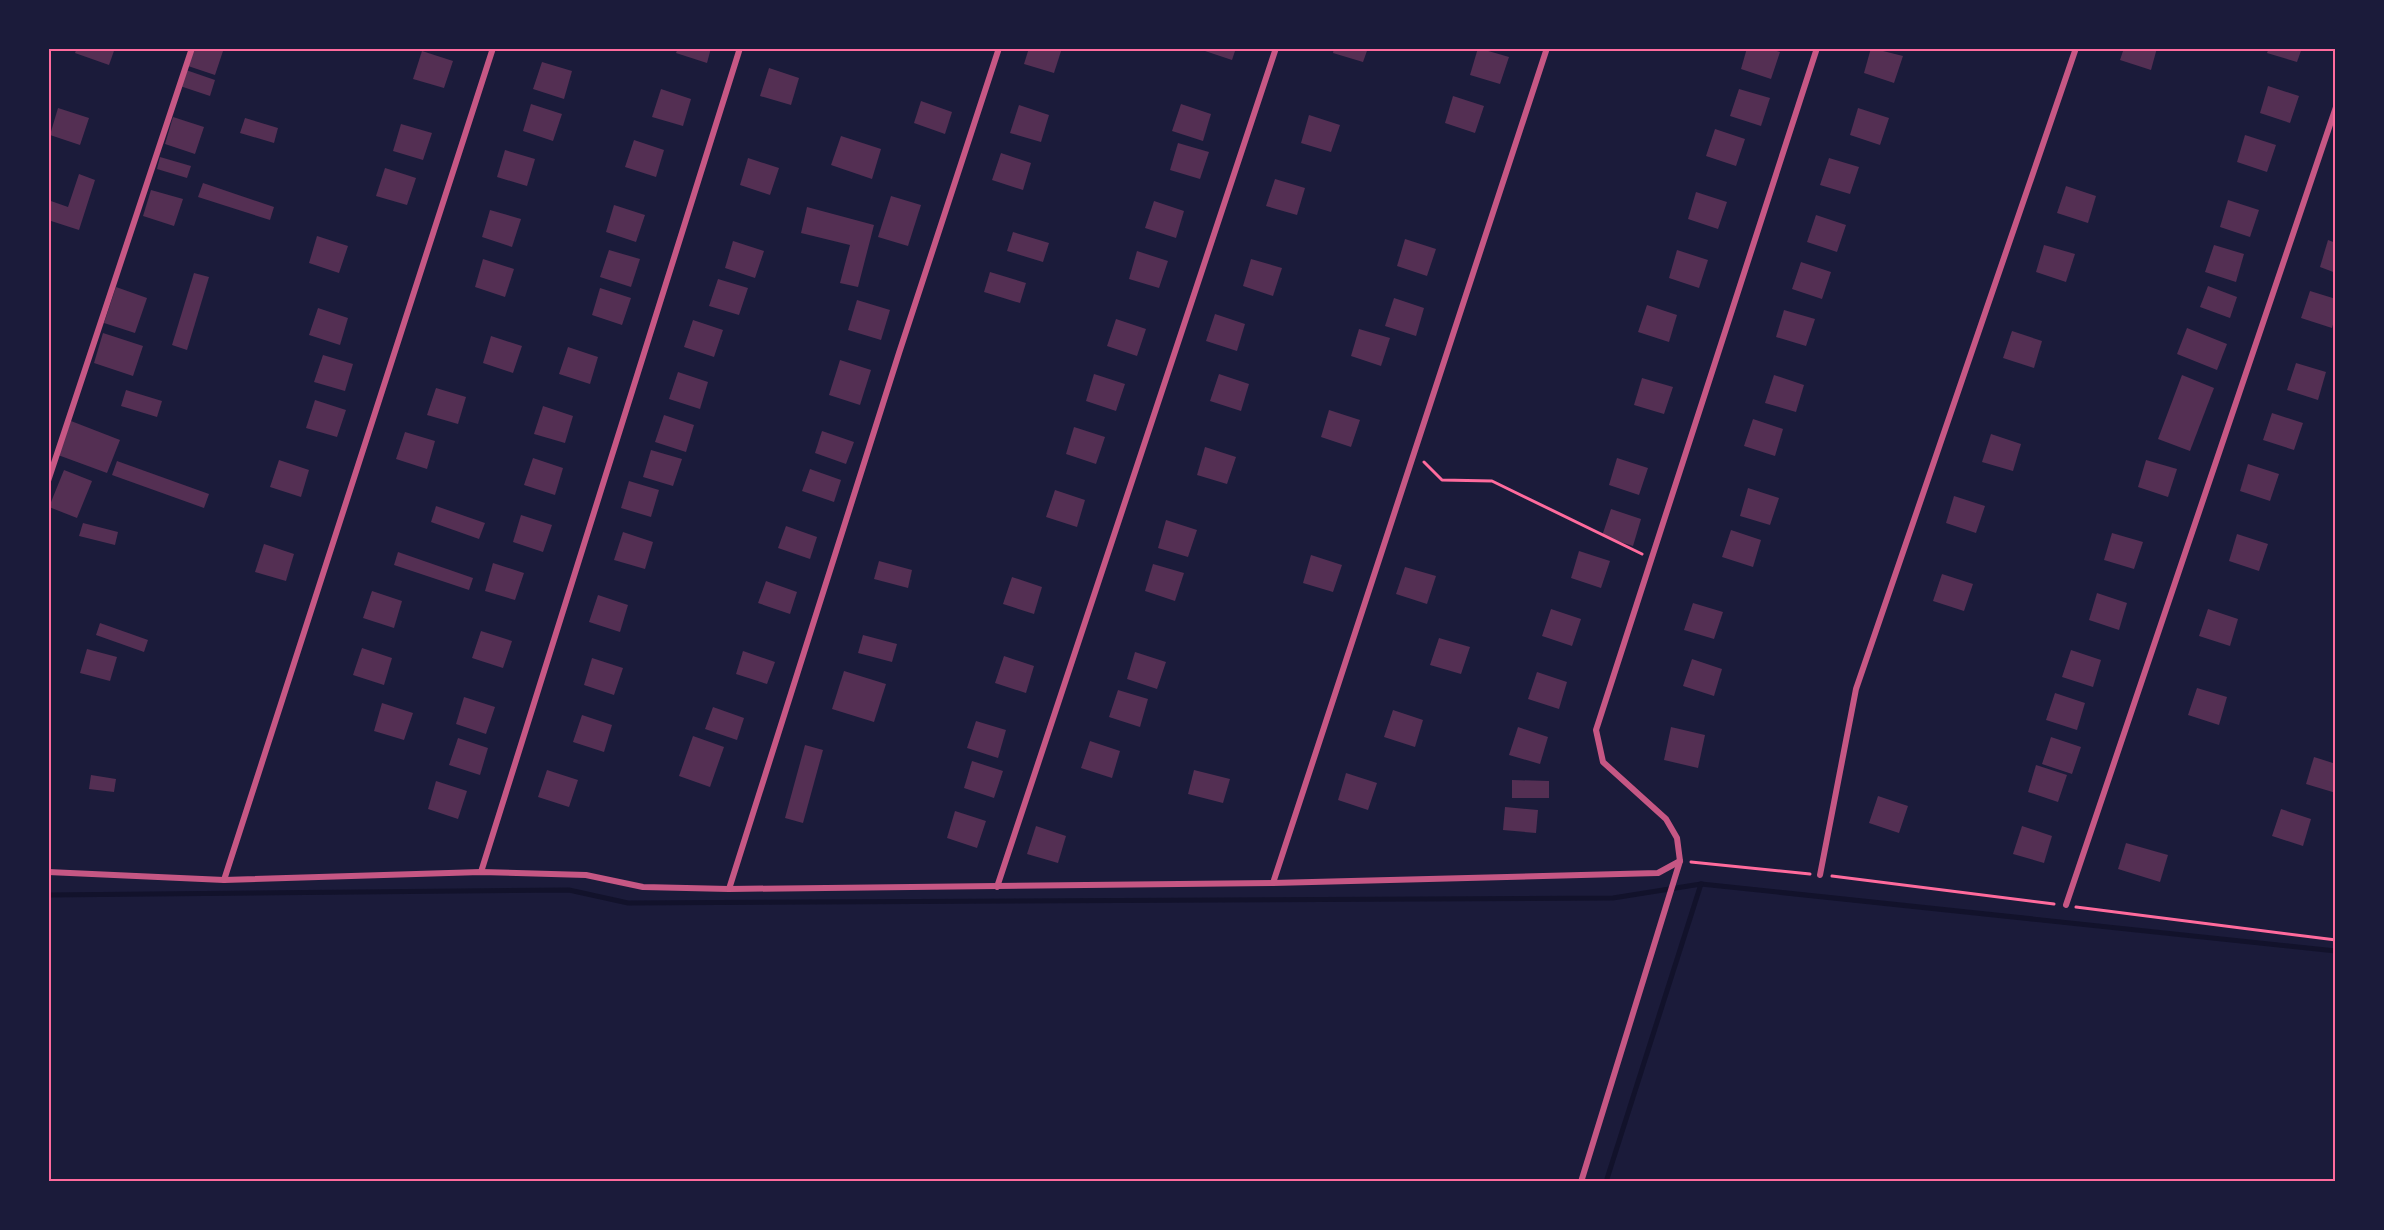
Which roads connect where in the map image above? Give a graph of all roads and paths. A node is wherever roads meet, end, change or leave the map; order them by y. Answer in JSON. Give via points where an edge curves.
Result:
{"nodes":[{"id":1,"x":192,"y":48,"type":"edge"},
{"id":2,"x":493,"y":48,"type":"edge"},
{"id":3,"x":740,"y":48,"type":"edge"},
{"id":4,"x":999,"y":48,"type":"edge"},
{"id":5,"x":1276,"y":48,"type":"edge"},
{"id":6,"x":1547,"y":48,"type":"edge"},
{"id":7,"x":1817,"y":48,"type":"edge"},
{"id":8,"x":2076,"y":48,"type":"edge"},
{"id":9,"x":2336,"y":107,"type":"edge"},
{"id":10,"x":1414,"y":453,"type":"junction"},
{"id":11,"x":48,"y":481,"type":"edge"},
{"id":12,"x":1652,"y":559,"type":"junction"},
{"id":13,"x":1680,"y":861,"type":"junction"},
{"id":14,"x":48,"y":872,"type":"edge"},
{"id":15,"x":481,"y":872,"type":"junction"},
{"id":16,"x":1820,"y":875,"type":"junction"},
{"id":17,"x":224,"y":880,"type":"junction"},
{"id":18,"x":1273,"y":883,"type":"junction"},
{"id":19,"x":997,"y":886,"type":"junction"},
{"id":20,"x":729,"y":889,"type":"junction"},
{"id":21,"x":2066,"y":906,"type":"junction"},
{"id":22,"x":2336,"y":940,"type":"edge"},
{"id":23,"x":1581,"y":1182,"type":"edge"}],
"edges":[{"from":1,"to":11,"type":"street"},
{"from":2,"to":17,"type":"street"},
{"from":3,"to":15,"type":"street"},
{"from":4,"to":20,"type":"street"},
{"from":5,"to":19,"type":"street"},
{"from":6,"to":10,"type":"street"},
{"from":7,"to":12,"type":"street"},
{"from":8,"to":16,"type":"street","via":[[1856,689]]},
{"from":9,"to":21,"type":"street"},
{"from":10,"to":12,"type":"path","via":[[1442,480],[1491,481]]},
{"from":10,"to":18,"type":"street"},
{"from":12,"to":13,"type":"street","via":[[1596,730],[1603,762],[1666,819],[1677,838]]},
{"from":13,"to":16,"type":"path"},
{"from":13,"to":18,"type":"street","via":[[1658,873]]},
{"from":13,"to":23,"type":"street"},
{"from":14,"to":17,"type":"street"},
{"from":15,"to":17,"type":"street"},
{"from":15,"to":20,"type":"street","via":[[586,875],[643,887]]},
{"from":16,"to":21,"type":"path"},
{"from":18,"to":19,"type":"street"},
{"from":19,"to":20,"type":"street"},
{"from":21,"to":22,"type":"path"}]}
